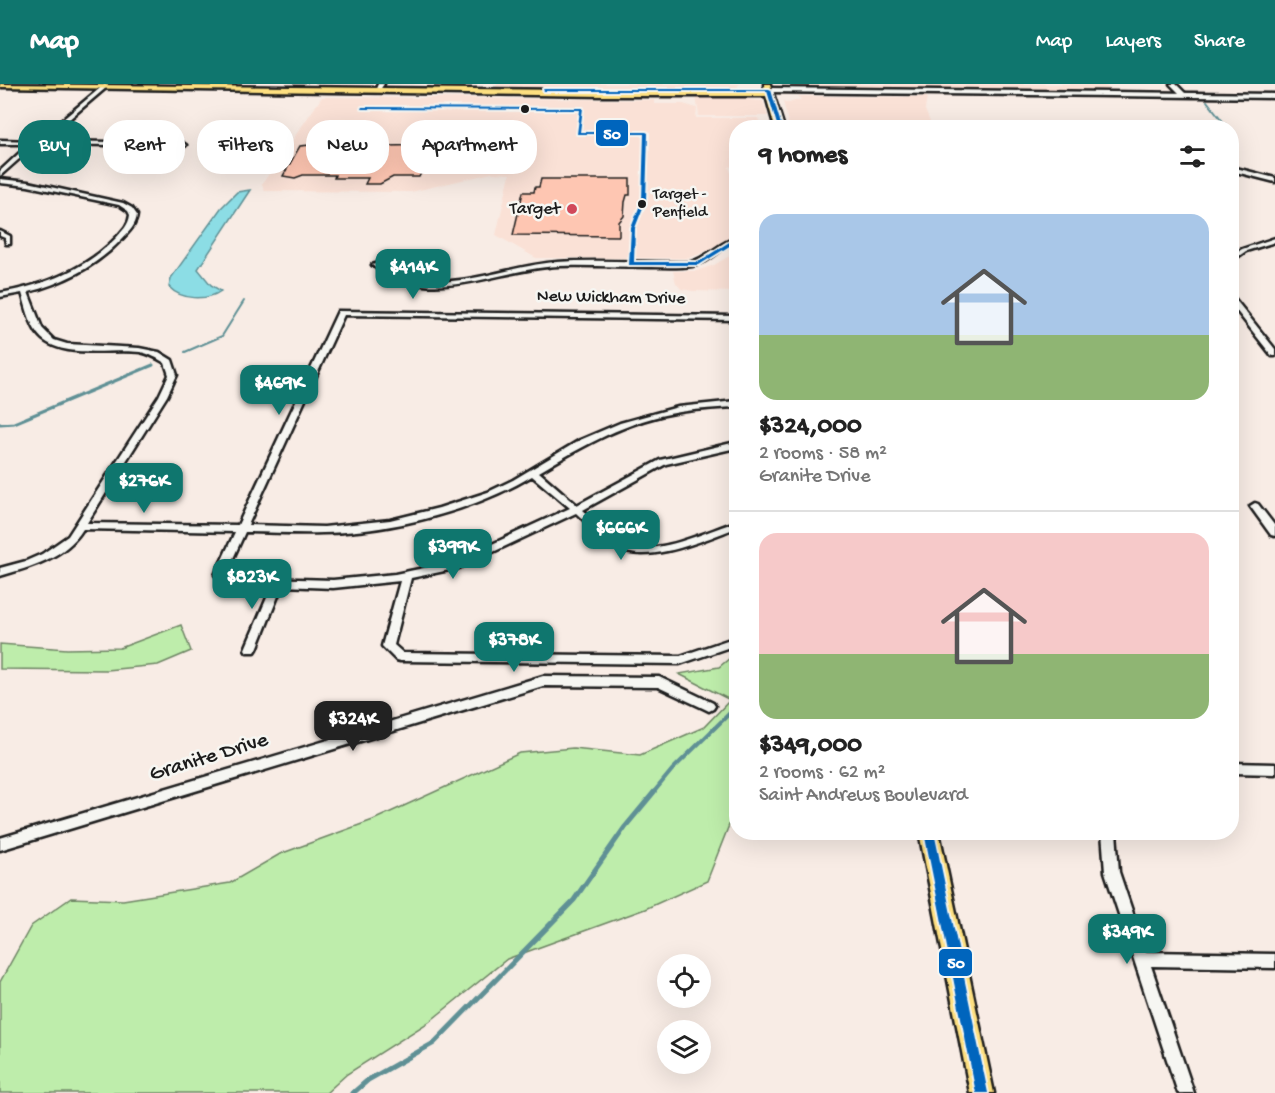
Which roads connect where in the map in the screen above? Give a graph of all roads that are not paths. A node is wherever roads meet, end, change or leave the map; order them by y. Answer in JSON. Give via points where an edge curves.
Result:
{"nodes":[{"id":1,"x":1173,"y":84,"type":"edge"},
{"id":2,"x":0,"y":85,"type":"edge"},
{"id":3,"x":101,"y":86,"type":"junction"},
{"id":4,"x":379,"y":87,"type":"edge"},
{"id":5,"x":769,"y":89,"type":"edge"},
{"id":6,"x":1184,"y":95,"type":"junction"},
{"id":7,"x":1275,"y":96,"type":"edge"},
{"id":8,"x":64,"y":120,"type":"edge"},
{"id":9,"x":778,"y":120,"type":"edge"},
{"id":10,"x":0,"y":142,"type":"edge"},
{"id":11,"x":18,"y":142,"type":"edge"},
{"id":12,"x":18,"y":158,"type":"edge"},
{"id":13,"x":1239,"y":171,"type":"edge"},
{"id":14,"x":0,"y":174,"type":"edge"},
{"id":15,"x":1275,"y":180,"type":"edge"},
{"id":16,"x":0,"y":181,"type":"edge"},
{"id":17,"x":0,"y":233,"type":"edge"},
{"id":18,"x":1275,"y":240,"type":"edge"},
{"id":19,"x":8,"y":243,"type":"dead end"},
{"id":20,"x":729,"y":243,"type":"edge"},
{"id":21,"x":1239,"y":254,"type":"edge"},
{"id":22,"x":376,"y":265,"type":"dead end"},
{"id":23,"x":24,"y":290,"type":"junction"},
{"id":24,"x":0,"y":295,"type":"edge"},
{"id":25,"x":1239,"y":310,"type":"edge"},
{"id":26,"x":729,"y":318,"type":"edge"},
{"id":27,"x":1275,"y":354,"type":"edge"},
{"id":28,"x":729,"y":405,"type":"edge"},
{"id":29,"x":729,"y":447,"type":"edge"},
{"id":30,"x":533,"y":472,"type":"junction"},
{"id":31,"x":1255,"y":506,"type":"dead end"},
{"id":32,"x":577,"y":509,"type":"junction"},
{"id":33,"x":80,"y":526,"type":"junction"},
{"id":34,"x":729,"y":527,"type":"edge"},
{"id":35,"x":240,"y":529,"type":"junction"},
{"id":36,"x":1275,"y":533,"type":"edge"},
{"id":37,"x":0,"y":572,"type":"edge"},
{"id":38,"x":407,"y":575,"type":"junction"},
{"id":39,"x":279,"y":582,"type":"junction"},
{"id":40,"x":729,"y":643,"type":"edge"},
{"id":41,"x":251,"y":649,"type":"dead end"},
{"id":42,"x":709,"y":706,"type":"dead end"},
{"id":43,"x":1239,"y":768,"type":"edge"},
{"id":44,"x":1275,"y":769,"type":"edge"},
{"id":45,"x":931,"y":840,"type":"edge"},
{"id":46,"x":1110,"y":840,"type":"edge"},
{"id":47,"x":0,"y":844,"type":"edge"},
{"id":48,"x":1142,"y":959,"type":"junction"},
{"id":49,"x":1275,"y":961,"type":"edge"},
{"id":50,"x":982,"y":1093,"type":"edge"},
{"id":51,"x":1186,"y":1093,"type":"edge"}],
"edges":[{"from":1,"to":6,"type":"street"},
{"from":2,"to":3,"type":"main road"},
{"from":3,"to":4,"type":"main road"},
{"from":3,"to":8,"type":"street"},
{"from":4,"to":5,"type":"main road","via":[[604,94]]},
{"from":5,"to":6,"type":"main road"},
{"from":5,"to":9,"type":"main road"},
{"from":6,"to":7,"type":"main road"},
{"from":10,"to":11,"type":"street"},
{"from":12,"to":14,"type":"street"},
{"from":13,"to":15,"type":"street"},
{"from":16,"to":23,"type":"street","via":[[121,204],[135,214],[135,221],[96,260]]},
{"from":17,"to":19,"type":"street","via":[[8,237]]},
{"from":18,"to":21,"type":"street"},
{"from":20,"to":22,"type":"street","via":[[707,260],[691,264],[552,265],[466,282],[422,282],[399,277]]},
{"from":23,"to":24,"type":"street"},
{"from":23,"to":33,"type":"street","via":[[41,333],[54,343],[153,352],[163,356],[172,370],[163,396]]},
{"from":25,"to":27,"type":"street"},
{"from":26,"to":35,"type":"street","name":"New Wickham Drive","via":[[341,313]]},
{"from":28,"to":30,"type":"street","via":[[678,411],[622,425],[583,442]]},
{"from":29,"to":32,"type":"street","via":[[663,462]]},
{"from":30,"to":32,"type":"street"},
{"from":30,"to":35,"type":"street","via":[[491,494],[415,518],[344,529]]},
{"from":31,"to":36,"type":"street"},
{"from":32,"to":34,"type":"street","via":[[620,546],[642,551],[666,549]]},
{"from":32,"to":38,"type":"street","via":[[455,565]]},
{"from":33,"to":35,"type":"street"},
{"from":33,"to":37,"type":"street","via":[[72,538],[46,556]]},
{"from":35,"to":39,"type":"street","via":[[220,575],[228,581]]},
{"from":38,"to":39,"type":"street","via":[[333,584]]},
{"from":38,"to":40,"type":"street","via":[[388,646],[400,657],[680,660]]},
{"from":39,"to":41,"type":"street"},
{"from":42,"to":47,"type":"street","name":"Granite Drive","via":[[668,685],[644,680],[528,684]]},
{"from":43,"to":44,"type":"street"},
{"from":45,"to":50,"type":"main road"},
{"from":46,"to":48,"type":"street","via":[[1112,872]]},
{"from":48,"to":49,"type":"street"},
{"from":48,"to":51,"type":"street"}]}
